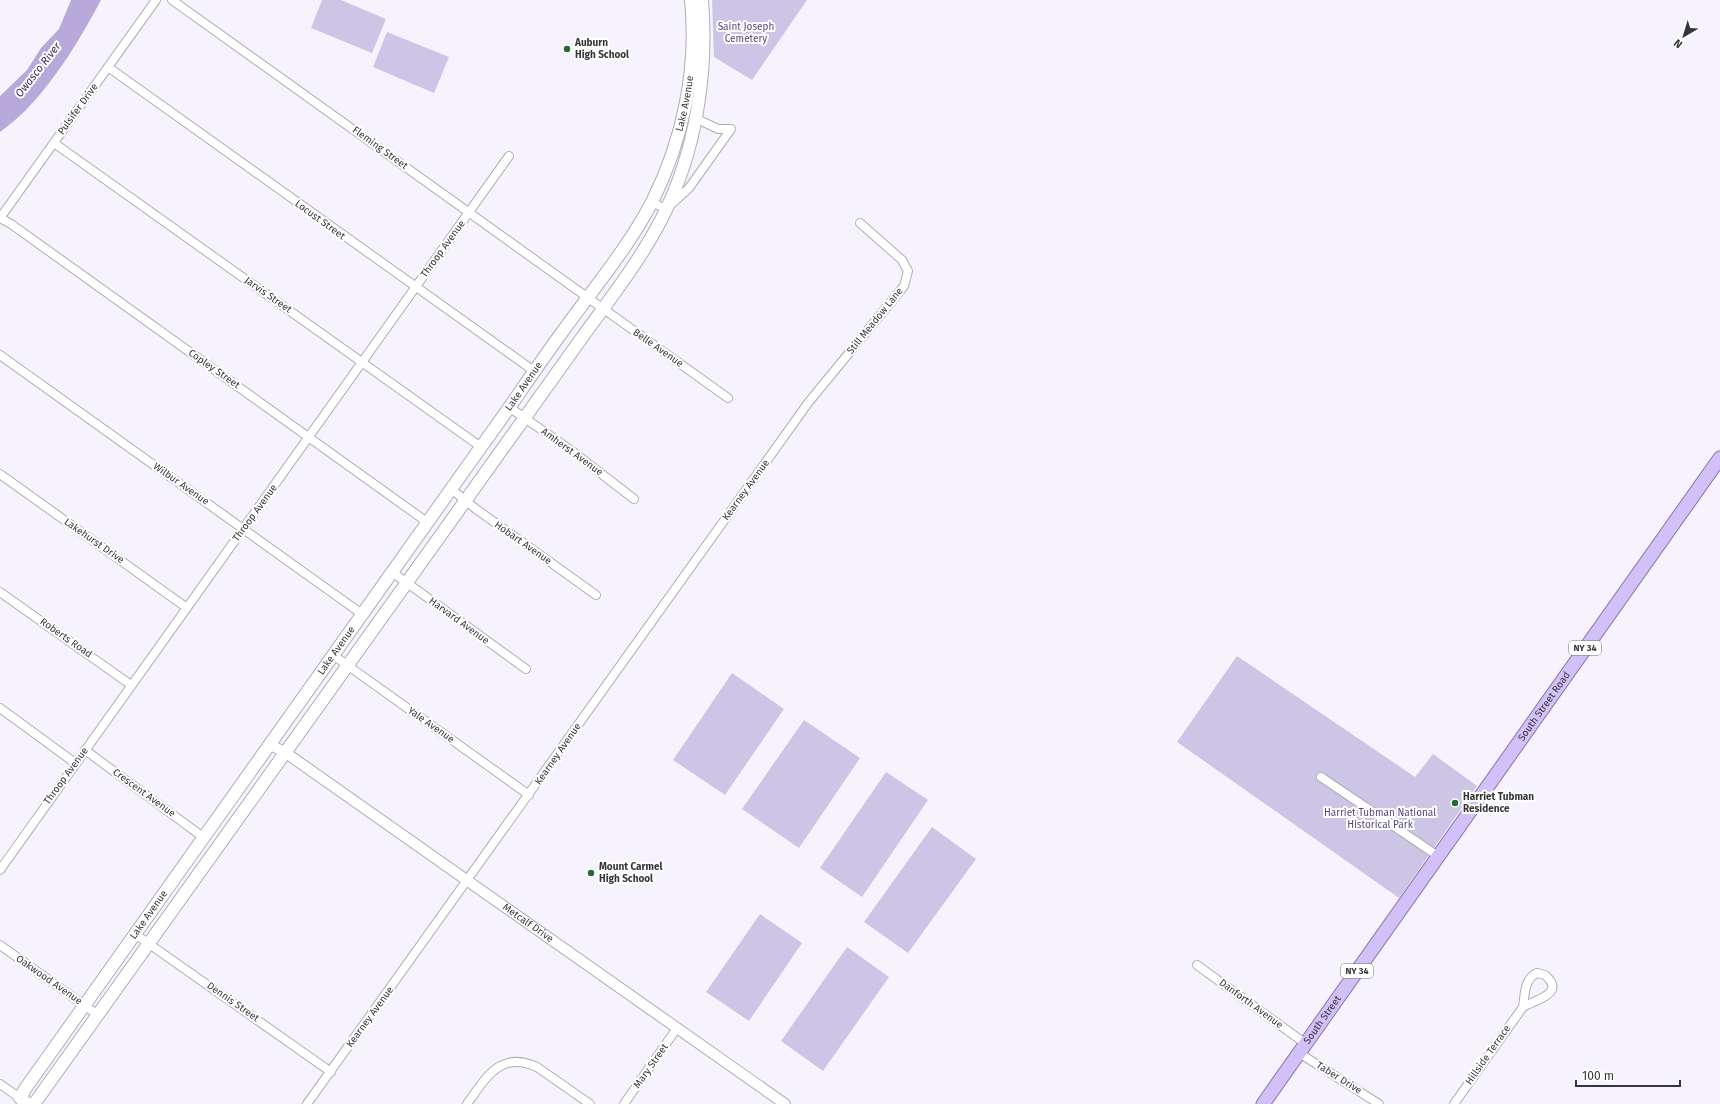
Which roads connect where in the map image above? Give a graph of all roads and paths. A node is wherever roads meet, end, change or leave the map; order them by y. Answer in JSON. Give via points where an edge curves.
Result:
{"nodes":[{"id":1,"x":156,"y":0,"type":"edge"},
{"id":2,"x":172,"y":0,"type":"edge"},
{"id":3,"x":691,"y":0,"type":"edge"},
{"id":4,"x":702,"y":0,"type":"edge"},
{"id":5,"x":108,"y":67,"type":"junction"},
{"id":6,"x":695,"y":118,"type":"junction"},
{"id":7,"x":54,"y":143,"type":"junction"},
{"id":8,"x":509,"y":156,"type":"dead end"},
{"id":9,"x":651,"y":202,"type":"junction"},
{"id":10,"x":666,"y":209,"type":"junction"},
{"id":11,"x":470,"y":212,"type":"junction"},
{"id":12,"x":0,"y":218,"type":"edge"},
{"id":13,"x":860,"y":223,"type":"dead end"},
{"id":14,"x":414,"y":287,"type":"junction"},
{"id":15,"x":588,"y":297,"type":"junction"},
{"id":16,"x":603,"y":309,"type":"junction"},
{"id":17,"x":0,"y":355,"type":"edge"},
{"id":18,"x":362,"y":362,"type":"junction"},
{"id":19,"x":534,"y":371,"type":"junction"},
{"id":20,"x":728,"y":398,"type":"dead end"},
{"id":21,"x":808,"y":403,"type":"joint"},
{"id":22,"x":509,"y":408,"type":"junction"},
{"id":23,"x":524,"y":418,"type":"junction"},
{"id":24,"x":308,"y":436,"type":"junction"},
{"id":25,"x":481,"y":447,"type":"junction"},
{"id":26,"x":1720,"y":458,"type":"edge"},
{"id":27,"x":0,"y":474,"type":"edge"},
{"id":28,"x":451,"y":489,"type":"junction"},
{"id":29,"x":634,"y":499,"type":"dead end"},
{"id":30,"x":465,"y":501,"type":"junction"},
{"id":31,"x":427,"y":522,"type":"junction"},
{"id":32,"x":243,"y":528,"type":"junction"},
{"id":33,"x":392,"y":572,"type":"junction"},
{"id":34,"x":407,"y":583,"type":"junction"},
{"id":35,"x":0,"y":592,"type":"edge"},
{"id":36,"x":596,"y":595,"type":"dead end"},
{"id":37,"x":187,"y":608,"type":"junction"},
{"id":38,"x":362,"y":614,"type":"junction"},
{"id":39,"x":333,"y":655,"type":"junction"},
{"id":40,"x":348,"y":666,"type":"junction"},
{"id":41,"x":526,"y":669,"type":"dead end"},
{"id":42,"x":131,"y":685,"type":"junction"},
{"id":43,"x":0,"y":708,"type":"edge"},
{"id":44,"x":269,"y":744,"type":"junction"},
{"id":45,"x":85,"y":750,"type":"junction"},
{"id":46,"x":286,"y":753,"type":"junction"},
{"id":47,"x":75,"y":763,"type":"junction"},
{"id":48,"x":1321,"y":777,"type":"dead end"},
{"id":49,"x":529,"y":795,"type":"junction"},
{"id":50,"x":203,"y":837,"type":"junction"},
{"id":51,"x":1451,"y":838,"type":"joint"},
{"id":52,"x":1438,"y":856,"type":"junction"},
{"id":53,"x":0,"y":870,"type":"edge"},
{"id":54,"x":468,"y":881,"type":"junction"},
{"id":55,"x":135,"y":934,"type":"junction"},
{"id":56,"x":149,"y":943,"type":"junction"},
{"id":57,"x":0,"y":945,"type":"edge"},
{"id":58,"x":1197,"y":965,"type":"dead end"},
{"id":59,"x":84,"y":1004,"type":"junction"},
{"id":60,"x":1523,"y":1007,"type":"dead end"},
{"id":61,"x":98,"y":1015,"type":"junction"},
{"id":62,"x":677,"y":1028,"type":"junction"},
{"id":63,"x":1303,"y":1048,"type":"junction"},
{"id":64,"x":330,"y":1072,"type":"junction"},
{"id":65,"x":0,"y":1084,"type":"edge"},
{"id":66,"x":24,"y":1101,"type":"edge"},
{"id":67,"x":34,"y":1104,"type":"edge"},
{"id":68,"x":308,"y":1104,"type":"edge"},
{"id":69,"x":467,"y":1104,"type":"edge"},
{"id":70,"x":590,"y":1104,"type":"edge"},
{"id":71,"x":624,"y":1104,"type":"edge"},
{"id":72,"x":785,"y":1104,"type":"edge"},
{"id":73,"x":1263,"y":1104,"type":"edge"},
{"id":74,"x":1379,"y":1104,"type":"edge"},
{"id":75,"x":1454,"y":1104,"type":"edge"}],
"edges":[{"from":1,"to":5,"type":"street","name":"Pulsifer Drive"},
{"from":2,"to":11,"type":"street","name":"Fleming Street"},
{"from":3,"to":9,"type":"main road","name":"Lake Avenue","via":[[693,53],[686,100],[670,159]]},
{"from":4,"to":6,"type":"main road","name":"Lake Avenue","via":[[704,41]]},
{"from":5,"to":7,"type":"street","name":"Pulsifer Drive"},
{"from":5,"to":14,"type":"street","name":"Locust Street"},
{"from":6,"to":10,"type":"main road","name":"Lake Avenue","via":[[682,170]]},
{"from":6,"to":10,"type":"street","name":"Lake Avenue","via":[[718,129],[731,129],[689,188]]},
{"from":7,"to":12,"type":"street","name":"Pulsifer Drive"},
{"from":7,"to":18,"type":"street","name":"Jarvis Street"},
{"from":8,"to":11,"type":"street","name":"Throop Avenue"},
{"from":9,"to":10,"type":"street"},
{"from":9,"to":15,"type":"main road","name":"Lake Avenue","via":[[618,256]]},
{"from":10,"to":16,"type":"main road","name":"Lake Avenue","via":[[649,241]]},
{"from":11,"to":14,"type":"street","name":"Throop Avenue"},
{"from":11,"to":15,"type":"street","name":"Fleming Street"},
{"from":12,"to":24,"type":"street","name":"Copley Street"},
{"from":13,"to":21,"type":"street","name":"Still Meadow Lane","via":[[902,260],[908,271],[904,286]]},
{"from":14,"to":18,"type":"street","name":"Throop Avenue"},
{"from":14,"to":19,"type":"street","name":"Locust Street"},
{"from":15,"to":16,"type":"street","name":"Belle Avenue"},
{"from":15,"to":19,"type":"main road","name":"Lake Avenue"},
{"from":16,"to":20,"type":"street","name":"Belle Avenue"},
{"from":16,"to":23,"type":"main road","name":"Lake Avenue"},
{"from":17,"to":32,"type":"street","name":"Wilbur Avenue"},
{"from":18,"to":24,"type":"street","name":"Throop Avenue"},
{"from":18,"to":25,"type":"street","name":"Jarvis Street"},
{"from":19,"to":22,"type":"main road","name":"Lake Avenue"},
{"from":21,"to":49,"type":"street","name":"Kearney Avenue"},
{"from":22,"to":23,"type":"street","name":"Amherst Avenue"},
{"from":22,"to":25,"type":"main road","name":"Lake Avenue"},
{"from":23,"to":29,"type":"street","name":"Amherst Avenue","via":[[594,467]]},
{"from":23,"to":30,"type":"main road","name":"Lake Avenue"},
{"from":24,"to":31,"type":"street","name":"Copley Street"},
{"from":24,"to":32,"type":"street","name":"Throop Avenue"},
{"from":25,"to":28,"type":"main road","name":"Lake Avenue"},
{"from":26,"to":51,"type":"main road","name":"South Street Road","number":"NY 34"},
{"from":27,"to":37,"type":"street","name":"Lakehurst Drive"},
{"from":28,"to":30,"type":"street","name":"Hobart Avenue"},
{"from":28,"to":31,"type":"main road","name":"Lake Avenue"},
{"from":30,"to":34,"type":"main road","name":"Lake Avenue"},
{"from":30,"to":36,"type":"street","name":"Hobart Avenue"},
{"from":31,"to":33,"type":"main road","name":"Lake Avenue"},
{"from":32,"to":37,"type":"street","name":"Throop Avenue"},
{"from":32,"to":38,"type":"street","name":"Wilbur Avenue"},
{"from":33,"to":34,"type":"street","name":"Harvard Avenue"},
{"from":33,"to":38,"type":"main road","name":"Lake Avenue"},
{"from":34,"to":40,"type":"main road","name":"Lake Avenue"},
{"from":34,"to":41,"type":"street","name":"Harvard Avenue"},
{"from":35,"to":42,"type":"street","name":"Roberts Road"},
{"from":37,"to":42,"type":"street","name":"Throop Avenue"},
{"from":38,"to":39,"type":"main road","name":"Lake Avenue"},
{"from":39,"to":40,"type":"street","name":"Yale Avenue"},
{"from":39,"to":44,"type":"main road","name":"Lake Avenue"},
{"from":40,"to":46,"type":"main road","name":"Lake Avenue"},
{"from":40,"to":49,"type":"street","name":"Yale Avenue"},
{"from":42,"to":45,"type":"street","name":"Throop Avenue"},
{"from":43,"to":47,"type":"street"},
{"from":44,"to":46,"type":"street","name":"Metcalf Drive"},
{"from":44,"to":50,"type":"main road","name":"Lake Avenue"},
{"from":45,"to":47,"type":"street","name":"Throop Avenue"},
{"from":45,"to":50,"type":"street","name":"Crescent Avenue"},
{"from":46,"to":54,"type":"street","name":"Metcalf Drive"},
{"from":46,"to":56,"type":"main road","name":"Lake Avenue"},
{"from":47,"to":53,"type":"street","name":"Throop Avenue"},
{"from":48,"to":52,"type":"street"},
{"from":49,"to":54,"type":"street","name":"Kearney Avenue"},
{"from":50,"to":55,"type":"main road","name":"Lake Avenue"},
{"from":51,"to":52,"type":"main road","name":"South Street","number":"NY 34"},
{"from":52,"to":63,"type":"main road","name":"South Street","number":"NY 34"},
{"from":54,"to":62,"type":"street","name":"Metcalf Drive"},
{"from":54,"to":64,"type":"street","name":"Kearney Avenue"},
{"from":55,"to":56,"type":"street","name":"Dennis Street"},
{"from":55,"to":59,"type":"main road","name":"Lake Avenue"},
{"from":56,"to":61,"type":"main road","name":"Lake Avenue"},
{"from":56,"to":64,"type":"street","name":"Dennis Street"},
{"from":57,"to":59,"type":"street","name":"Oakwood Avenue"},
{"from":58,"to":63,"type":"street","name":"Danforth Avenue"},
{"from":59,"to":61,"type":"street","name":"Oakwood Avenue"},
{"from":59,"to":66,"type":"main road","name":"Lake Avenue"},
{"from":60,"to":75,"type":"street","name":"Hillside Terrace"},
{"from":61,"to":67,"type":"main road","name":"Lake Avenue"},
{"from":62,"to":71,"type":"street","name":"Mary Street"},
{"from":62,"to":72,"type":"street","name":"Metcalf Drive"},
{"from":63,"to":73,"type":"main road","name":"South Street","number":"NY 34"},
{"from":63,"to":74,"type":"street","name":"Taber Drive"},
{"from":64,"to":68,"type":"street","name":"Kearney Avenue"},
{"from":65,"to":66,"type":"street"},
{"from":69,"to":70,"type":"street","via":[[490,1072],[497,1066],[514,1062],[537,1067]]}]}
